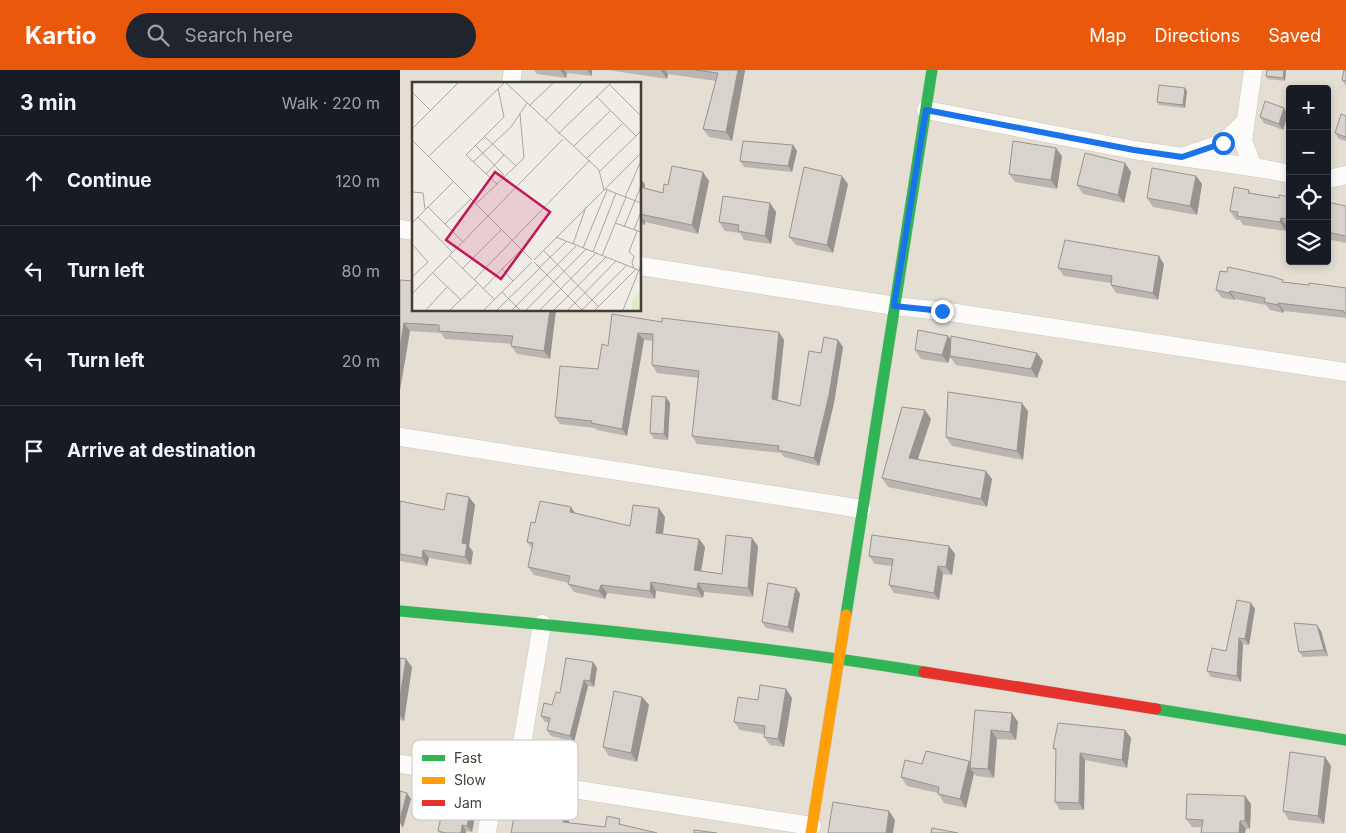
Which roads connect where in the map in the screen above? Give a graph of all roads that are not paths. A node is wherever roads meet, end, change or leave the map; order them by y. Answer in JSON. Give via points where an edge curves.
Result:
{"nodes":[{"id":1,"x":932,"y":70,"type":"edge"},
{"id":2,"x":1253,"y":70,"type":"edge"},
{"id":3,"x":926,"y":110,"type":"junction"},
{"id":4,"x":1245,"y":122,"type":"junction"},
{"id":5,"x":1182,"y":157,"type":"junction"},
{"id":6,"x":1253,"y":167,"type":"junction"},
{"id":7,"x":1286,"y":173,"type":"edge"},
{"id":8,"x":1346,"y":175,"type":"edge"},
{"id":9,"x":1331,"y":179,"type":"edge"},
{"id":10,"x":1331,"y":181,"type":"edge"},
{"id":11,"x":1346,"y":186,"type":"edge"},
{"id":12,"x":641,"y":266,"type":"edge"},
{"id":13,"x":894,"y":306,"type":"junction"},
{"id":14,"x":1346,"y":372,"type":"edge"},
{"id":15,"x":400,"y":437,"type":"edge"},
{"id":16,"x":862,"y":509,"type":"junction"},
{"id":17,"x":400,"y":612,"type":"edge"},
{"id":18,"x":542,"y":624,"type":"junction"},
{"id":19,"x":839,"y":658,"type":"junction"},
{"id":20,"x":523,"y":740,"type":"edge"},
{"id":21,"x":1346,"y":740,"type":"edge"},
{"id":22,"x":578,"y":790,"type":"edge"},
{"id":23,"x":489,"y":820,"type":"edge"},
{"id":24,"x":812,"y":829,"type":"edge"},
{"id":25,"x":487,"y":833,"type":"edge"}],
"edges":[{"from":1,"to":3,"type":"street"},
{"from":2,"to":4,"type":"street"},
{"from":3,"to":5,"type":"street"},
{"from":3,"to":13,"type":"street"},
{"from":4,"to":5,"type":"street","via":[[1223,143]]},
{"from":4,"to":6,"type":"street","via":[[1243,141]]},
{"from":5,"to":6,"type":"street"},
{"from":6,"to":7,"type":"street"},
{"from":8,"to":9,"type":"street"},
{"from":10,"to":11,"type":"street"},
{"from":12,"to":13,"type":"street"},
{"from":13,"to":14,"type":"street"},
{"from":13,"to":16,"type":"street"},
{"from":15,"to":16,"type":"street"},
{"from":16,"to":19,"type":"street"},
{"from":17,"to":18,"type":"street"},
{"from":18,"to":19,"type":"street"},
{"from":18,"to":20,"type":"street"},
{"from":19,"to":21,"type":"street"},
{"from":19,"to":24,"type":"street"},
{"from":22,"to":24,"type":"street"},
{"from":23,"to":25,"type":"street"}]}
